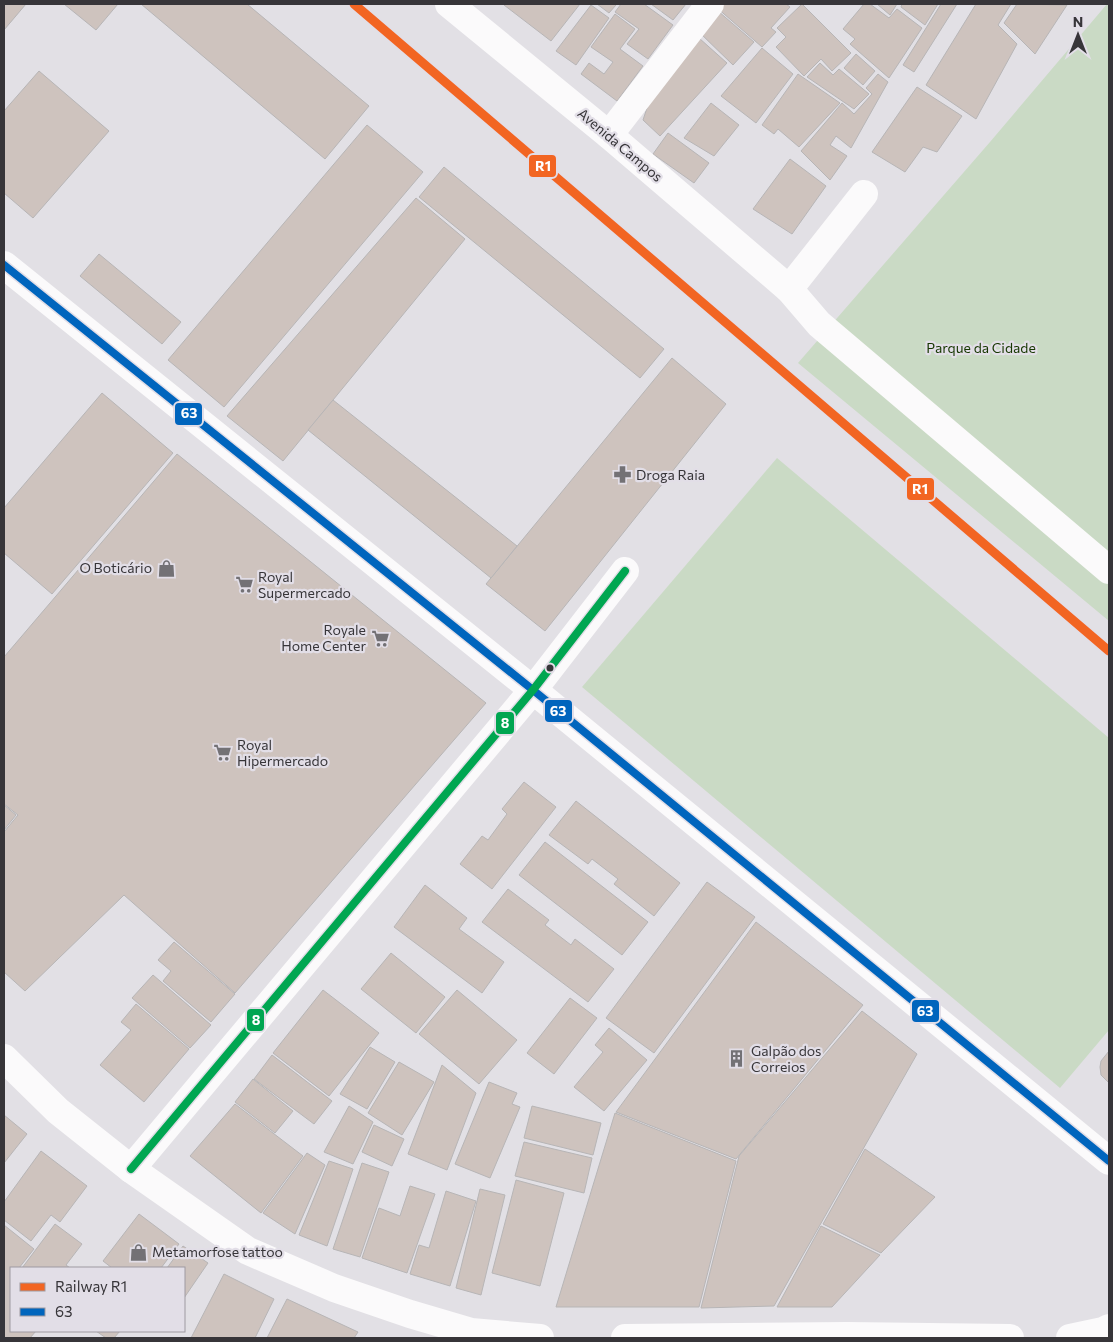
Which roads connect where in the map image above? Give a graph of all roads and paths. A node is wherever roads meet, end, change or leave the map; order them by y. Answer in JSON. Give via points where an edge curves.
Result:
{"nodes":[{"id":1,"x":450,"y":4,"type":"edge"},
{"id":2,"x":710,"y":4,"type":"edge"},
{"id":3,"x":609,"y":135,"type":"junction"},
{"id":4,"x":864,"y":194,"type":"dead end"},
{"id":5,"x":4,"y":265,"type":"edge"},
{"id":6,"x":788,"y":289,"type":"junction"},
{"id":7,"x":1109,"y":570,"type":"edge"},
{"id":8,"x":625,"y":571,"type":"dead end"},
{"id":9,"x":533,"y":690,"type":"junction"},
{"id":10,"x":4,"y":1058,"type":"edge"},
{"id":11,"x":1109,"y":1161,"type":"edge"},
{"id":12,"x":131,"y":1169,"type":"junction"},
{"id":13,"x":1109,"y":1328,"type":"edge"},
{"id":14,"x":469,"y":1335,"type":"edge"},
{"id":15,"x":1109,"y":1337,"type":"edge"},
{"id":16,"x":540,"y":1338,"type":"edge"},
{"id":17,"x":625,"y":1338,"type":"edge"},
{"id":18,"x":1010,"y":1338,"type":"edge"},
{"id":19,"x":1070,"y":1338,"type":"edge"},
{"id":20,"x":1085,"y":1338,"type":"edge"}],
"edges":[{"from":1,"to":3,"type":"main road","name":"Avenida Campos"},
{"from":2,"to":3,"type":"main road"},
{"from":3,"to":6,"type":"main road","name":"Avenida Campos"},
{"from":4,"to":6,"type":"main road"},
{"from":5,"to":9,"type":"main road"},
{"from":6,"to":7,"type":"main road","name":"Avenida Campos","via":[[819,324]]},
{"from":8,"to":9,"type":"main road"},
{"from":9,"to":11,"type":"main road"},
{"from":9,"to":12,"type":"main road"},
{"from":10,"to":12,"type":"main road","via":[[58,1111]]},
{"from":12,"to":14,"type":"main road","via":[[248,1251],[334,1288]]},
{"from":13,"to":19,"type":"main road"},
{"from":14,"to":16,"type":"main road"},
{"from":15,"to":20,"type":"main road"},
{"from":17,"to":18,"type":"main road"}]}
